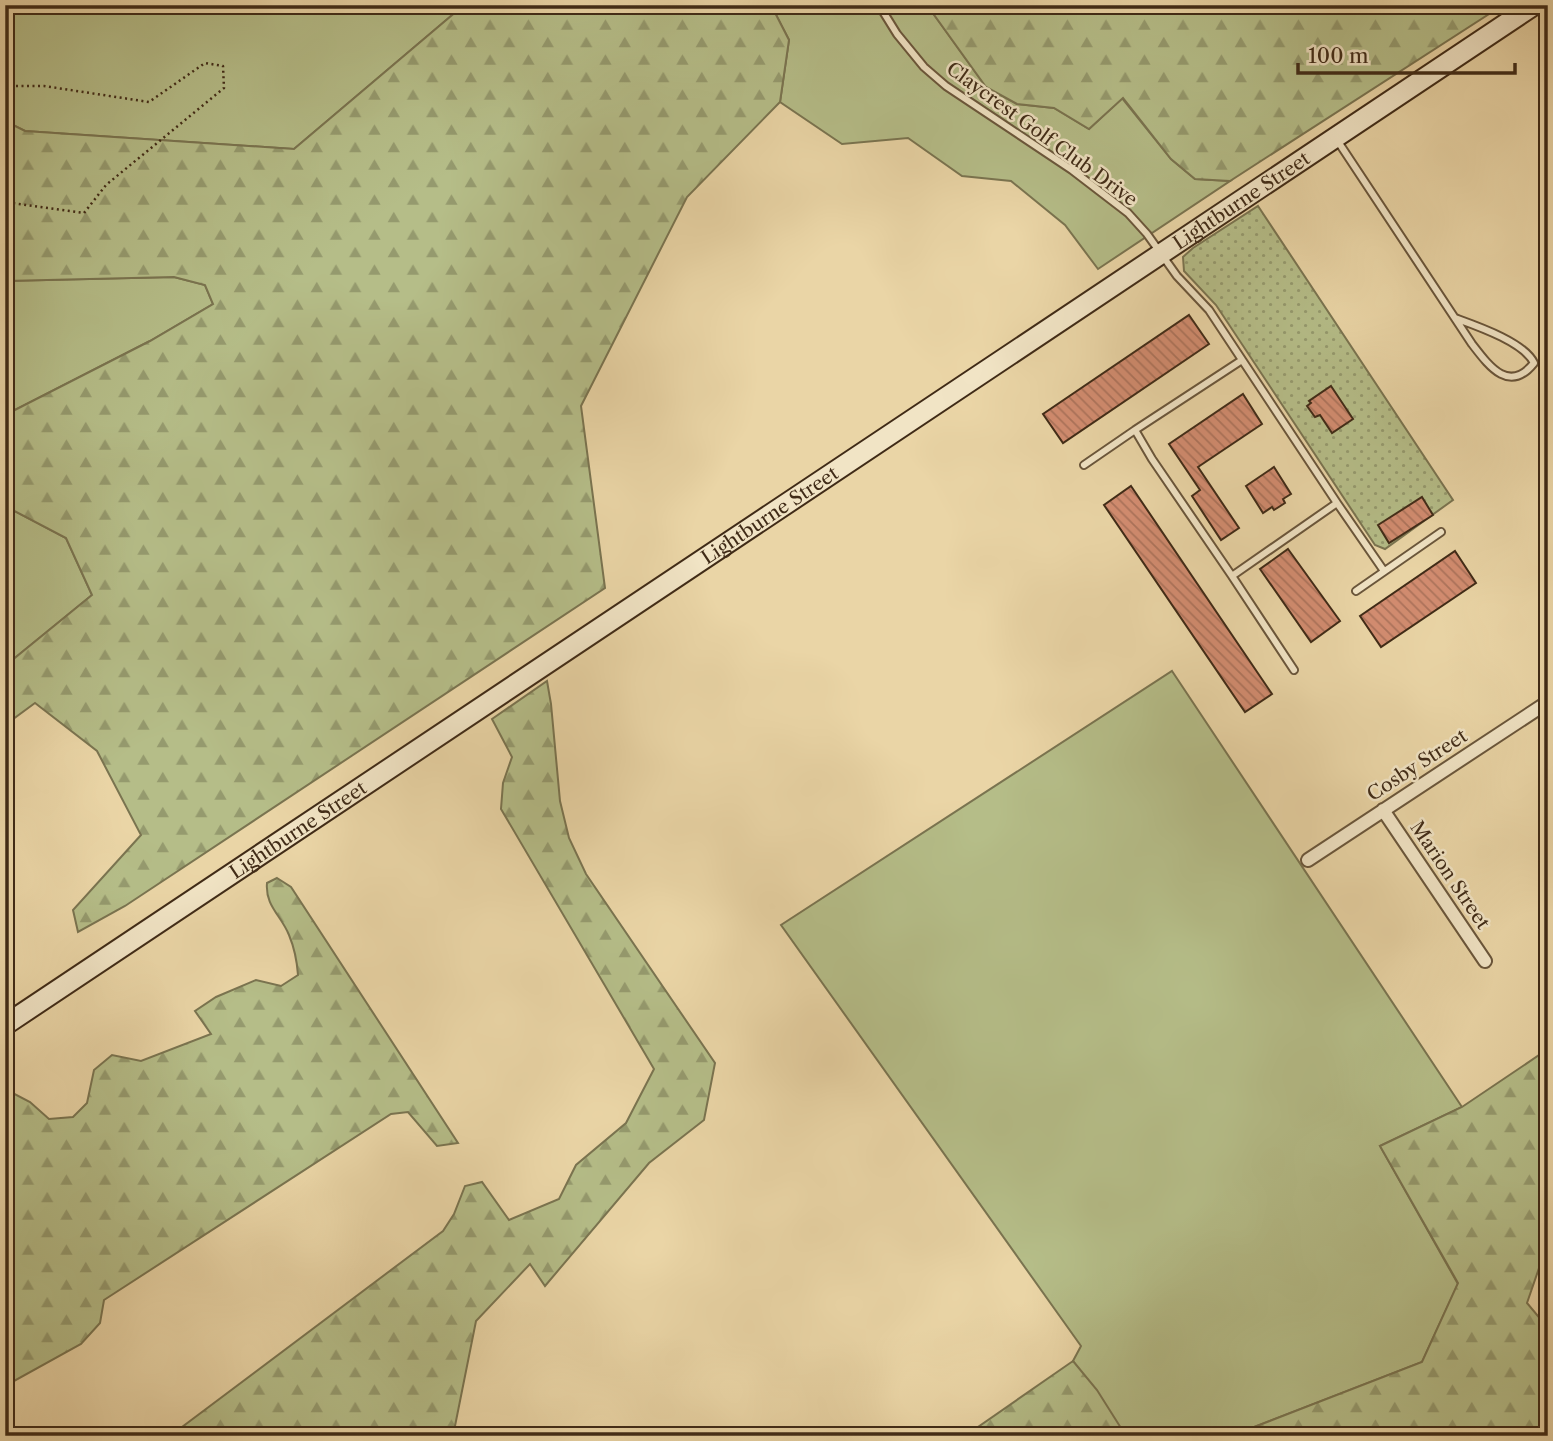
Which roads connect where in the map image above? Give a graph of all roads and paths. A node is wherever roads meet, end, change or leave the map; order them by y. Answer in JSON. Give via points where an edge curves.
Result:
{"nodes":[{"id":1,"x":879,"y":5,"type":"edge"},
{"id":2,"x":1534,"y":5,"type":"edge"},
{"id":3,"x":5,"y":86,"type":"edge"},
{"id":4,"x":1336,"y":139,"type":"junction"},
{"id":5,"x":5,"y":202,"type":"edge"},
{"id":6,"x":1163,"y":256,"type":"junction"},
{"id":7,"x":1455,"y":318,"type":"junction"},
{"id":8,"x":1242,"y":360,"type":"junction"},
{"id":9,"x":1135,"y":430,"type":"junction"},
{"id":10,"x":1084,"y":465,"type":"dead end"},
{"id":11,"x":1337,"y":503,"type":"junction"},
{"id":12,"x":1441,"y":531,"type":"dead end"},
{"id":13,"x":1384,"y":571,"type":"junction"},
{"id":14,"x":1233,"y":576,"type":"junction"},
{"id":15,"x":1356,"y":591,"type":"dead end"},
{"id":16,"x":1294,"y":670,"type":"dead end"},
{"id":17,"x":1548,"y":702,"type":"edge"},
{"id":18,"x":1384,"y":810,"type":"junction"},
{"id":19,"x":1308,"y":860,"type":"dead end"},
{"id":20,"x":1485,"y":961,"type":"dead end"},
{"id":21,"x":5,"y":1025,"type":"edge"}],
"edges":[{"from":1,"to":6,"type":"lane","name":"Claycrest Golf Club Drive","via":[[924,67],[1128,213]]},
{"from":2,"to":4,"type":"main road","name":"Lightburne Street"},
{"from":3,"to":5,"type":"path","via":[[44,86],[149,102],[205,63],[223,66],[225,88],[106,185],[84,213]]},
{"from":4,"to":6,"type":"main road","name":"Lightburne Street"},
{"from":4,"to":7,"type":"lane"},
{"from":6,"to":8,"type":"lane","name":"Claycrest Golf Club Drive","via":[[1209,310]]},
{"from":6,"to":21,"type":"main road","name":"Lightburne Street"},
{"from":7,"to":7,"type":"lane","via":[[1490,366],[1505,376],[1516,378],[1534,363],[1513,344]]},
{"from":8,"to":9,"type":"lane"},
{"from":8,"to":11,"type":"lane","name":"Claycrest Golf Club Drive"},
{"from":9,"to":10,"type":"lane"},
{"from":9,"to":14,"type":"lane"},
{"from":11,"to":13,"type":"lane","name":"Claycrest Golf Club Drive"},
{"from":11,"to":14,"type":"lane"},
{"from":12,"to":13,"type":"lane"},
{"from":13,"to":15,"type":"lane"},
{"from":14,"to":16,"type":"lane"},
{"from":17,"to":18,"type":"street","name":"Cosby Street"},
{"from":18,"to":19,"type":"street","name":"Cosby Street"},
{"from":18,"to":20,"type":"street","name":"Marion Street"}]}
